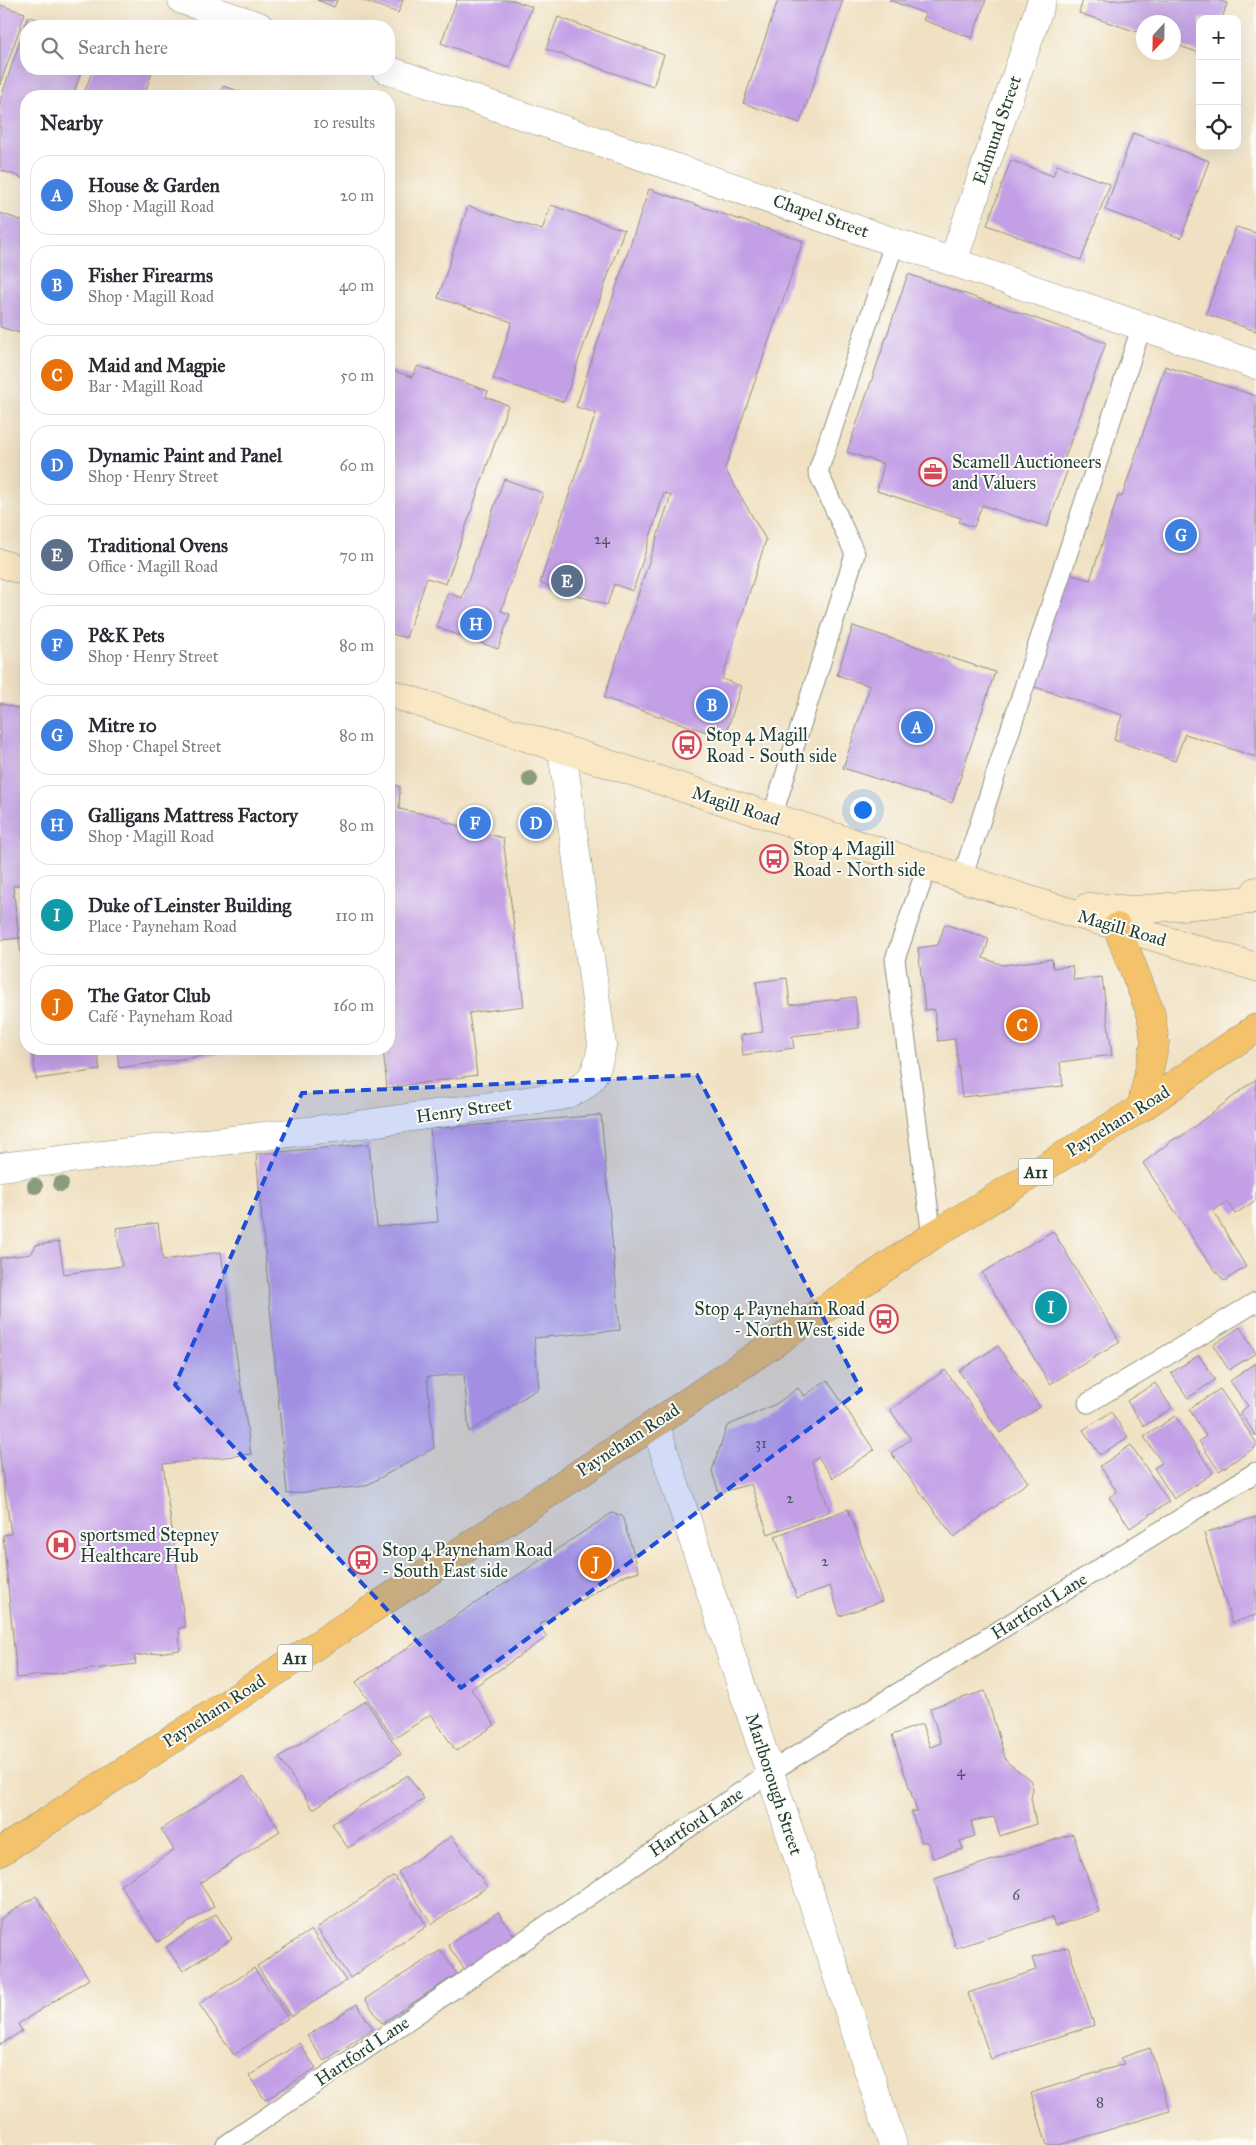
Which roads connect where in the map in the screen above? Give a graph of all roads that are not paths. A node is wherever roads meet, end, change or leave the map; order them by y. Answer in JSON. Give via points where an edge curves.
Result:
{"nodes":[{"id":1,"x":182,"y":0,"type":"edge"},
{"id":2,"x":1042,"y":0,"type":"edge"},
{"id":3,"x":241,"y":20,"type":"edge"},
{"id":4,"x":395,"y":72,"type":"edge"},
{"id":5,"x":895,"y":241,"type":"junction"},
{"id":6,"x":953,"y":261,"type":"junction"},
{"id":7,"x":1142,"y":325,"type":"junction"},
{"id":8,"x":1256,"y":365,"type":"edge"},
{"id":9,"x":0,"y":563,"type":"edge"},
{"id":10,"x":20,"y":570,"type":"edge"},
{"id":11,"x":395,"y":695,"type":"edge"},
{"id":12,"x":562,"y":750,"type":"junction"},
{"id":13,"x":772,"y":817,"type":"junction"},
{"id":14,"x":927,"y":867,"type":"junction"},
{"id":15,"x":962,"y":878,"type":"junction"},
{"id":16,"x":1256,"y":891,"type":"edge"},
{"id":17,"x":1046,"y":905,"type":"junction"},
{"id":18,"x":1118,"y":927,"type":"junction"},
{"id":19,"x":1256,"y":967,"type":"edge"},
{"id":20,"x":1256,"y":1028,"type":"edge"},
{"id":21,"x":1141,"y":1108,"type":"junction"},
{"id":22,"x":0,"y":1167,"type":"edge"},
{"id":23,"x":932,"y":1236,"type":"junction"},
{"id":24,"x":1256,"y":1302,"type":"edge"},
{"id":25,"x":1088,"y":1402,"type":"dead end"},
{"id":26,"x":655,"y":1424,"type":"junction"},
{"id":27,"x":1256,"y":1472,"type":"edge"},
{"id":28,"x":770,"y":1772,"type":"junction"},
{"id":29,"x":0,"y":1852,"type":"edge"},
{"id":30,"x":226,"y":2145,"type":"edge"},
{"id":31,"x":893,"y":2145,"type":"edge"}],
"edges":[{"from":1,"to":3,"type":"street"},
{"from":2,"to":6,"type":"street","name":"Edmund Street"},
{"from":4,"to":5,"type":"street","name":"Chapel Street"},
{"from":5,"to":6,"type":"street","name":"Chapel Street"},
{"from":5,"to":13,"type":"lane","via":[[818,472],[855,554]]},
{"from":6,"to":7,"type":"street","name":"Chapel Street"},
{"from":7,"to":8,"type":"street","name":"Chapel Street"},
{"from":7,"to":15,"type":"lane"},
{"from":9,"to":10,"type":"main road"},
{"from":11,"to":12,"type":"main road","name":"Magill Road"},
{"from":12,"to":13,"type":"main road","name":"Magill Road"},
{"from":12,"to":22,"type":"street","name":"Henry Street","via":[[602,1044],[599,1064],[579,1091],[350,1126]]},
{"from":13,"to":14,"type":"main road","name":"Magill Road"},
{"from":14,"to":15,"type":"main road","name":"Magill Road"},
{"from":14,"to":23,"type":"lane","via":[[895,959]]},
{"from":15,"to":17,"type":"main road","name":"Magill Road"},
{"from":16,"to":17,"type":"main road","via":[[1250,900],[1135,910]]},
{"from":17,"to":18,"type":"main road","name":"Magill Road"},
{"from":18,"to":19,"type":"main road","name":"Magill Road"},
{"from":18,"to":21,"type":"main road","via":[[1152,1014],[1155,1043]]},
{"from":20,"to":21,"type":"main road","name":"Payneham Road","number":"A11"},
{"from":21,"to":23,"type":"main road","name":"Payneham Road","number":"A11"},
{"from":23,"to":26,"type":"main road","name":"Payneham Road","number":"A11"},
{"from":24,"to":25,"type":"lane"},
{"from":26,"to":28,"type":"street","name":"Marlborough Street"},
{"from":26,"to":29,"type":"main road","name":"Payneham Road","number":"A11"},
{"from":27,"to":28,"type":"lane","name":"Hartford Lane"},
{"from":28,"to":30,"type":"lane","name":"Hartford Lane"},
{"from":28,"to":31,"type":"street","name":"Marlborough Street"}]}
